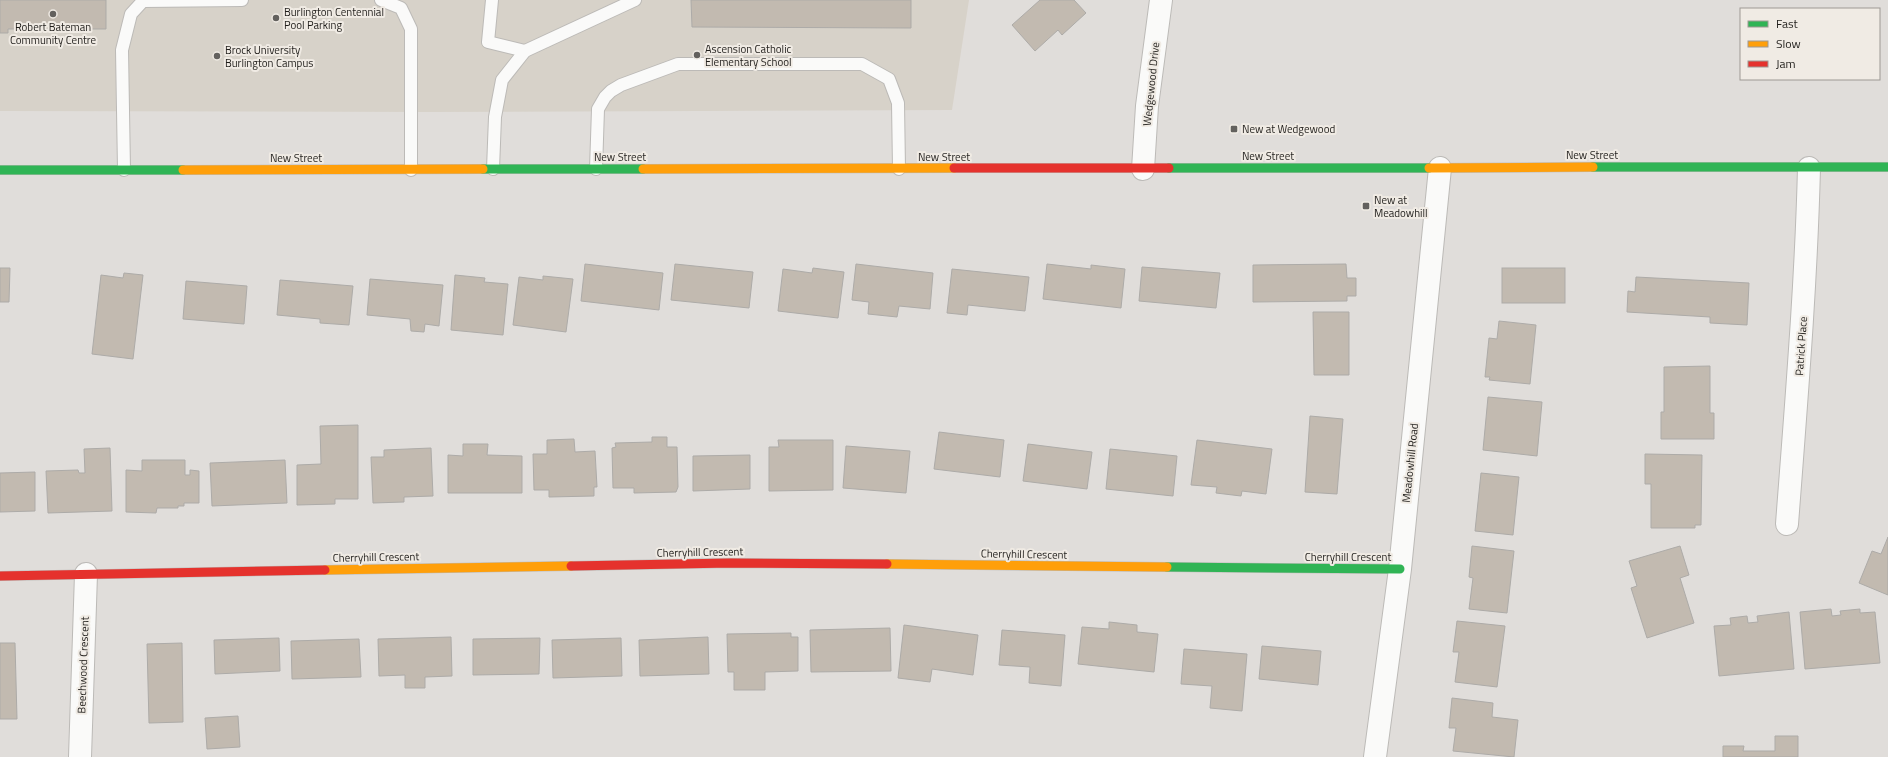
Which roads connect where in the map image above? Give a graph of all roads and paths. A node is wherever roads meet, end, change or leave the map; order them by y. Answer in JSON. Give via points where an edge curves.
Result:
{"nodes":[{"id":1,"x":242,"y":0,"type":"edge"},
{"id":2,"x":381,"y":0,"type":"edge"},
{"id":3,"x":492,"y":0,"type":"edge"},
{"id":4,"x":635,"y":0,"type":"edge"},
{"id":5,"x":1161,"y":0,"type":"edge"},
{"id":6,"x":524,"y":50,"type":"junction"},
{"id":7,"x":1888,"y":167,"type":"edge"},
{"id":8,"x":899,"y":168,"type":"junction"},
{"id":9,"x":1440,"y":168,"type":"junction"},
{"id":10,"x":1809,"y":168,"type":"junction"},
{"id":11,"x":493,"y":169,"type":"junction"},
{"id":12,"x":596,"y":169,"type":"junction"},
{"id":13,"x":1143,"y":169,"type":"junction"},
{"id":14,"x":0,"y":170,"type":"edge"},
{"id":15,"x":124,"y":170,"type":"junction"},
{"id":16,"x":411,"y":170,"type":"junction"},
{"id":17,"x":1787,"y":524,"type":"dead end"},
{"id":18,"x":1400,"y":569,"type":"junction"},
{"id":19,"x":86,"y":574,"type":"junction"},
{"id":20,"x":0,"y":576,"type":"edge"},
{"id":21,"x":80,"y":757,"type":"edge"},
{"id":22,"x":1376,"y":757,"type":"edge"}],
"edges":[{"from":1,"to":15,"type":"lane","via":[[143,1],[131,14],[122,50]]},
{"from":2,"to":16,"type":"lane","via":[[402,8],[411,29]]},
{"from":3,"to":6,"type":"lane","via":[[488,42]]},
{"from":4,"to":6,"type":"lane"},
{"from":5,"to":13,"type":"street","name":"Wedgewood Drive","via":[[1147,106]]},
{"from":6,"to":11,"type":"lane","via":[[502,80],[494,117]]},
{"from":7,"to":10,"type":"main road","name":"New Street"},
{"from":8,"to":12,"type":"main road","name":"New Street"},
{"from":8,"to":12,"type":"lane","via":[[898,103],[889,80],[862,64],[678,64],[611,90],[598,109]]},
{"from":8,"to":13,"type":"main road","name":"New Street"},
{"from":9,"to":10,"type":"main road","name":"New Street"},
{"from":9,"to":13,"type":"main road","name":"New Street"},
{"from":9,"to":18,"type":"street","name":"Meadowhill Road"},
{"from":10,"to":17,"type":"street","name":"Patrick Place","via":[[1801,352]]},
{"from":11,"to":12,"type":"main road","name":"New Street"},
{"from":11,"to":16,"type":"main road","name":"New Street"},
{"from":14,"to":15,"type":"main road","name":"New Street"},
{"from":15,"to":16,"type":"main road","name":"New Street"},
{"from":18,"to":19,"type":"main road","name":"Cherryhill Crescent","via":[[730,563]]},
{"from":18,"to":22,"type":"street","name":"Meadowhill Road"},
{"from":19,"to":20,"type":"main road","name":"Cherryhill Crescent"},
{"from":19,"to":21,"type":"street","name":"Beechwood Crescent"}]}
